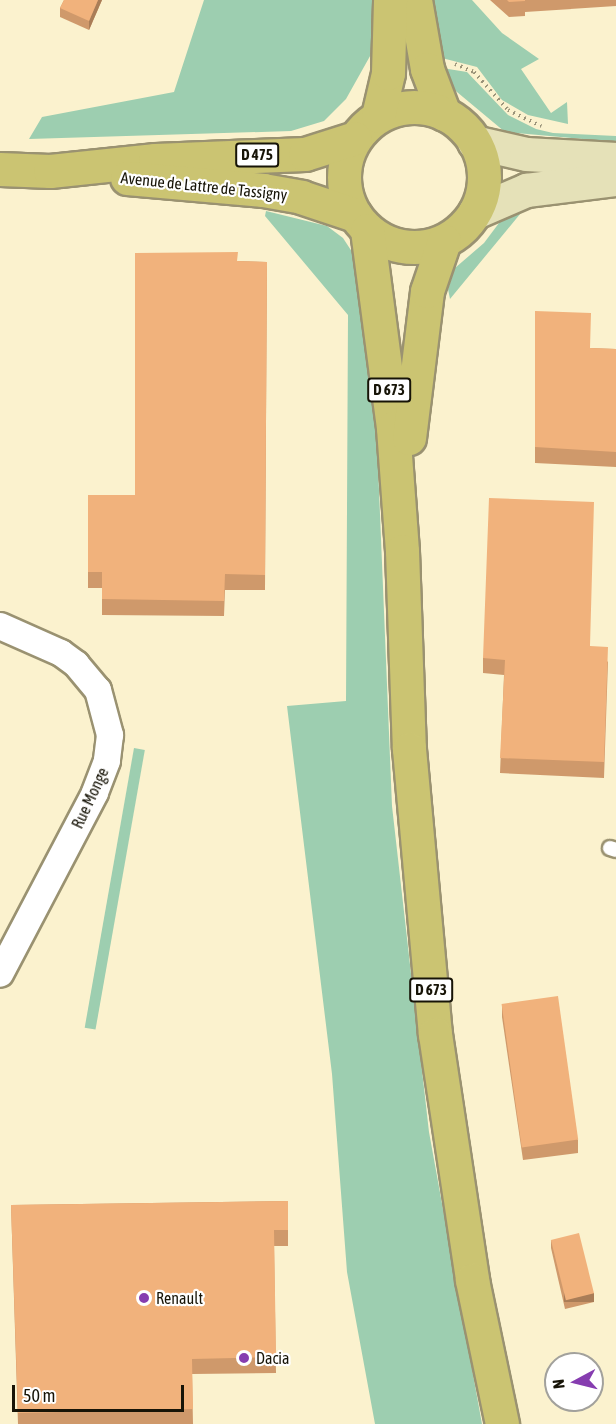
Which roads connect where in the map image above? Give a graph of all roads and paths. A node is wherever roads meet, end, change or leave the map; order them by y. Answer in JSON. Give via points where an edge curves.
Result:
{"nodes":[{"id":1,"x":390,"y":0,"type":"edge"},
{"id":2,"x":415,"y":0,"type":"edge"},
{"id":3,"x":444,"y":114,"type":"junction"},
{"id":4,"x":367,"y":127,"type":"junction"},
{"id":5,"x":474,"y":142,"type":"junction"},
{"id":6,"x":616,"y":159,"type":"edge"},
{"id":7,"x":0,"y":169,"type":"edge"},
{"id":8,"x":50,"y":171,"type":"junction"},
{"id":9,"x":616,"y":179,"type":"edge"},
{"id":10,"x":475,"y":212,"type":"junction"},
{"id":11,"x":361,"y":223,"type":"junction"},
{"id":12,"x":444,"y":241,"type":"junction"},
{"id":13,"x":402,"y":551,"type":"junction"},
{"id":14,"x":0,"y":626,"type":"edge"},
{"id":15,"x":0,"y":974,"type":"edge"},
{"id":16,"x":502,"y":1424,"type":"edge"}],
"edges":[{"from":1,"to":4,"type":"main road","via":[[388,73]]},
{"from":2,"to":3,"type":"main road","via":[[427,69]]},
{"from":3,"to":4,"type":"main road","via":[[404,107]]},
{"from":3,"to":5,"type":"main road","via":[[461,125]]},
{"from":4,"to":8,"type":"main road","name":"Avenue de Lattre de Tassigny","number":"D 475","via":[[305,154],[155,160]]},
{"from":4,"to":11,"type":"main road","via":[[344,176]]},
{"from":5,"to":6,"type":"main road","via":[[526,154]]},
{"from":5,"to":10,"type":"main road","via":[[482,161],[484,182]]},
{"from":7,"to":8,"type":"main road","number":"D 475"},
{"from":8,"to":11,"type":"main road","name":"Avenue de Lattre de Tassigny","number":"D 475","via":[[263,190],[301,197]]},
{"from":9,"to":10,"type":"main road","via":[[526,190]]},
{"from":10,"to":12,"type":"main road","via":[[465,226]]},
{"from":11,"to":12,"type":"main road","via":[[404,247]]},
{"from":11,"to":13,"type":"main road","number":"D 673","via":[[393,428]]},
{"from":12,"to":13,"type":"main road","number":"D 673","via":[[427,291],[412,393]]},
{"from":13,"to":16,"type":"main road","number":"D 673","via":[[409,749],[435,1034],[471,1280]]},
{"from":14,"to":15,"type":"street","name":"Rue Monge","via":[[76,664],[98,690],[110,735],[107,760],[94,793]]}]}
